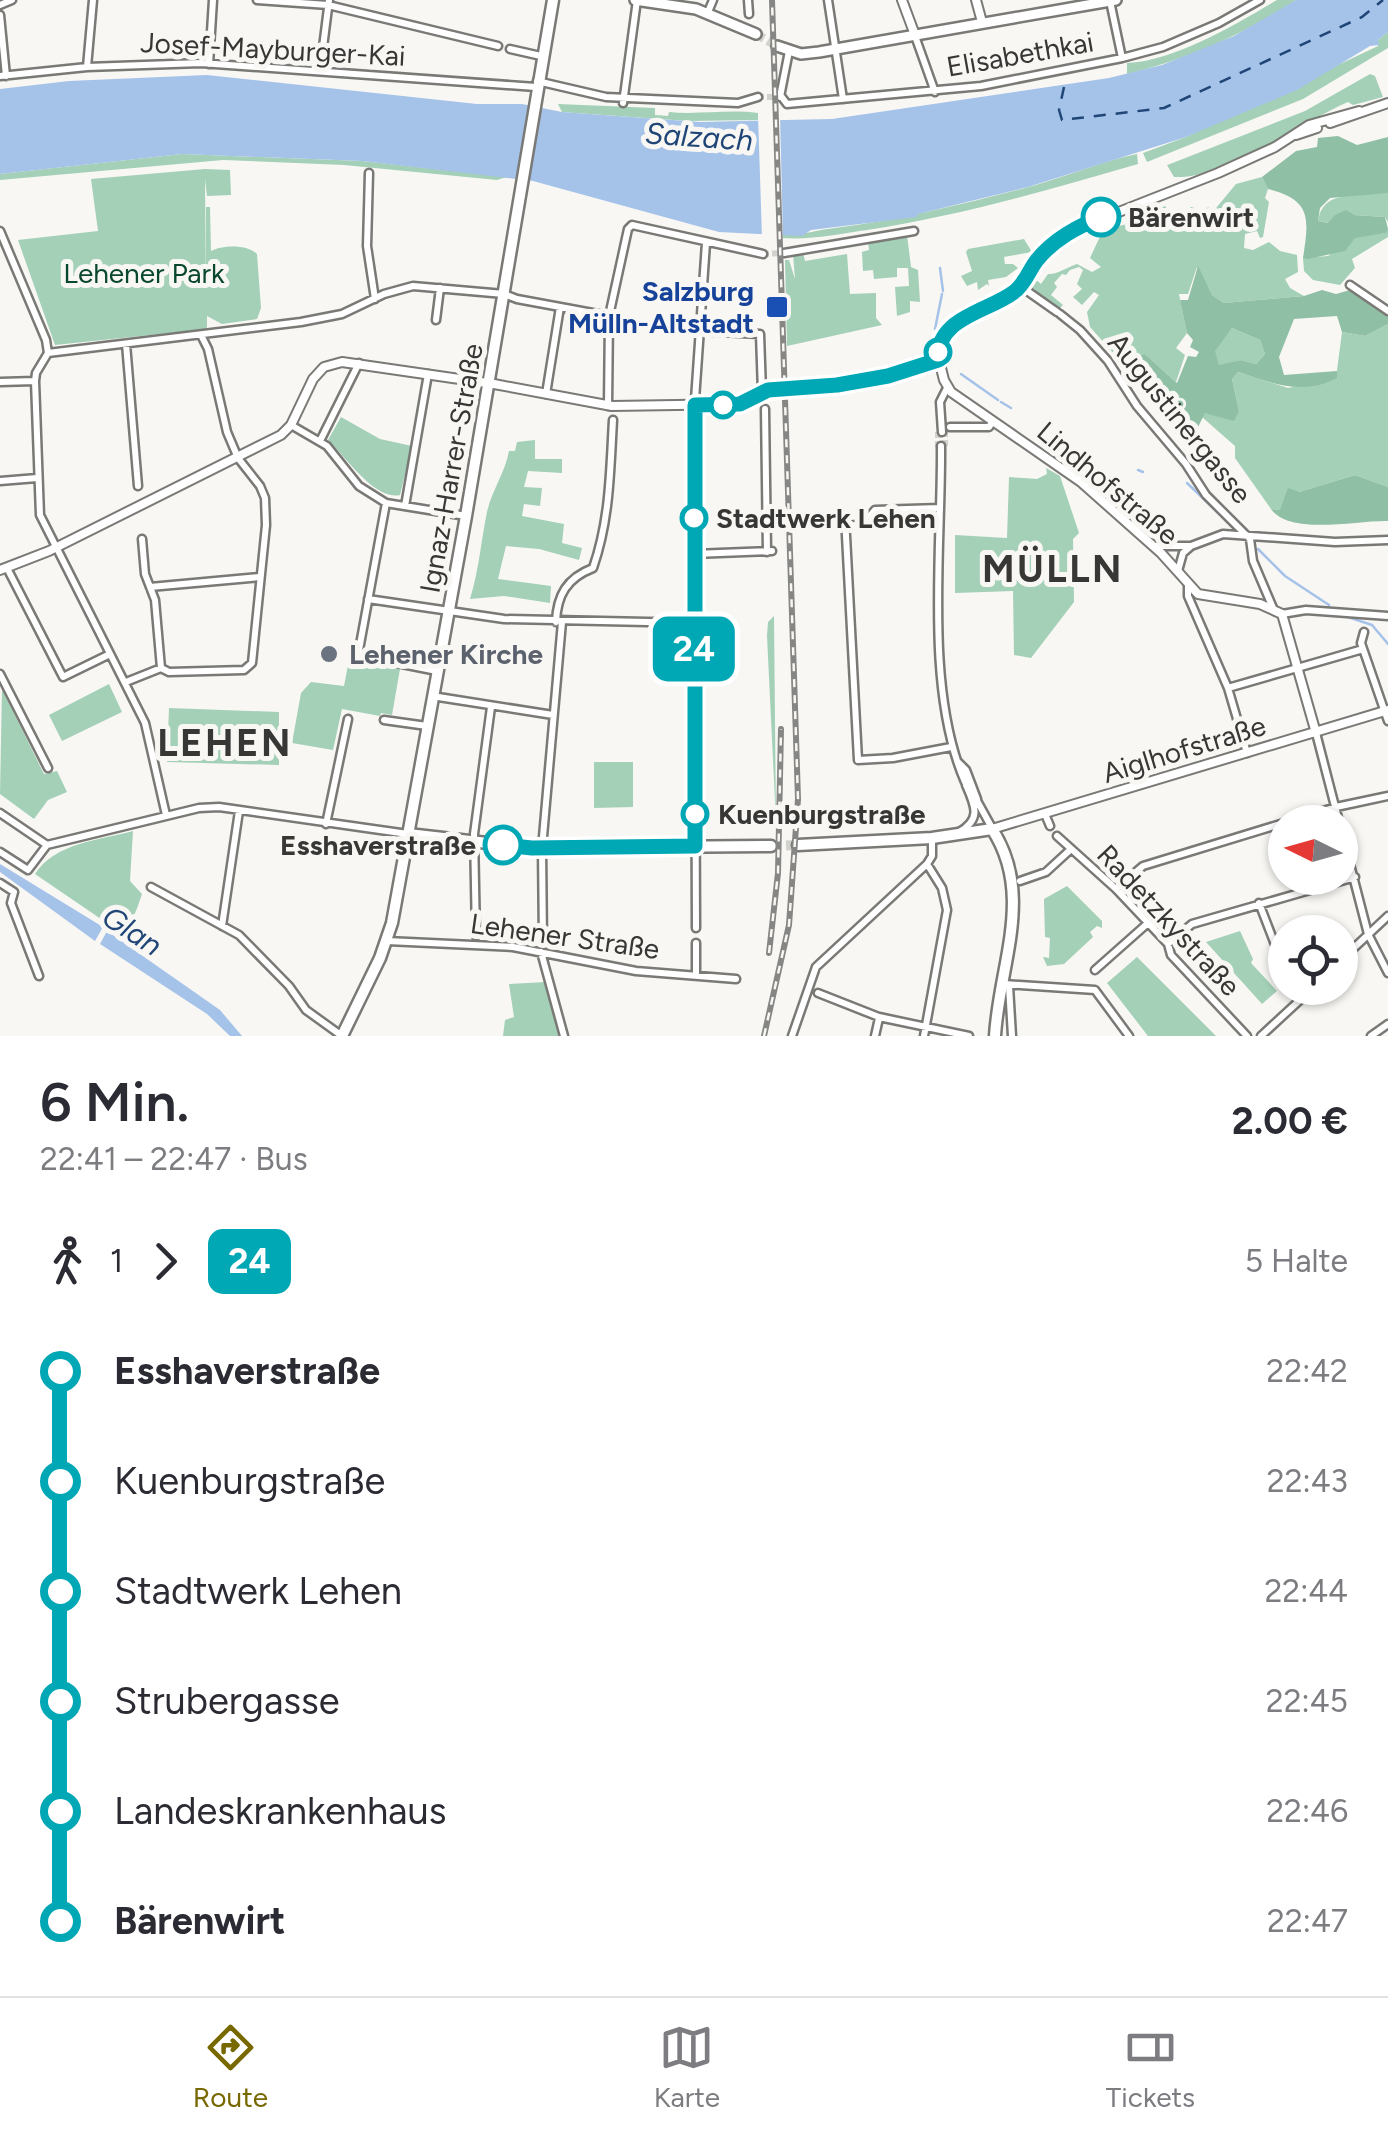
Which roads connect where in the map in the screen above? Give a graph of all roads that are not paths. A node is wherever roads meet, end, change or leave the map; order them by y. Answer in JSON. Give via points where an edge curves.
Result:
{"nodes":[{"id":1,"x":12,"y":0,"type":"edge"},
{"id":2,"x":93,"y":0,"type":"edge"},
{"id":3,"x":213,"y":0,"type":"edge"},
{"id":4,"x":256,"y":0,"type":"edge"},
{"id":5,"x":553,"y":0,"type":"edge"},
{"id":6,"x":636,"y":0,"type":"edge"},
{"id":7,"x":712,"y":0,"type":"edge"},
{"id":8,"x":748,"y":0,"type":"edge"},
{"id":9,"x":828,"y":0,"type":"edge"},
{"id":10,"x":902,"y":0,"type":"edge"},
{"id":11,"x":976,"y":0,"type":"edge"},
{"id":12,"x":1113,"y":0,"type":"edge"},
{"id":13,"x":1260,"y":0,"type":"edge"},
{"id":14,"x":328,"y":2,"type":"edge"},
{"id":15,"x":0,"y":5,"type":"edge"},
{"id":16,"x":708,"y":12,"type":"junction"},
{"id":17,"x":748,"y":14,"type":"dead end"},
{"id":18,"x":0,"y":15,"type":"edge"},
{"id":19,"x":982,"y":22,"type":"junction"},
{"id":20,"x":756,"y":34,"type":"tunnel mouth"},
{"id":21,"x":914,"y":34,"type":"junction"},
{"id":22,"x":498,"y":46,"type":"dead end"},
{"id":23,"x":777,"y":46,"type":"tunnel mouth"},
{"id":24,"x":835,"y":48,"type":"junction"},
{"id":25,"x":510,"y":49,"type":"dead end"},
{"id":26,"x":789,"y":51,"type":"junction"},
{"id":27,"x":542,"y":56,"type":"junction"},
{"id":28,"x":1122,"y":58,"type":"junction"},
{"id":29,"x":209,"y":64,"type":"junction"},
{"id":30,"x":87,"y":66,"type":"junction"},
{"id":31,"x":320,"y":71,"type":"junction"},
{"id":32,"x":3,"y":76,"type":"edge"},
{"id":33,"x":536,"y":85,"type":"junction"},
{"id":34,"x":935,"y":92,"type":"junction"},
{"id":35,"x":754,"y":99,"type":"tunnel mouth"},
{"id":36,"x":623,"y":100,"type":"junction"},
{"id":37,"x":842,"y":100,"type":"junction"},
{"id":38,"x":1388,"y":102,"type":"edge"},
{"id":39,"x":1358,"y":111,"type":"junction"},
{"id":40,"x":1330,"y":123,"type":"dead end"},
{"id":41,"x":1317,"y":128,"type":"dead end"},
{"id":42,"x":1296,"y":136,"type":"junction"},
{"id":43,"x":369,"y":173,"type":"dead end"},
{"id":44,"x":0,"y":231,"type":"edge"},
{"id":45,"x":914,"y":231,"type":"dead end"},
{"id":46,"x":706,"y":243,"type":"junction"},
{"id":47,"x":784,"y":253,"type":"tunnel mouth"},
{"id":48,"x":763,"y":254,"type":"tunnel mouth"},
{"id":49,"x":1350,"y":285,"type":"dead end"},
{"id":50,"x":1020,"y":286,"type":"junction"},
{"id":51,"x":440,"y":288,"type":"junction"},
{"id":52,"x":504,"y":294,"type":"junction"},
{"id":53,"x":374,"y":299,"type":"junction"},
{"id":54,"x":560,"y":307,"type":"junction"},
{"id":55,"x":1388,"y":311,"type":"edge"},
{"id":56,"x":609,"y":316,"type":"junction"},
{"id":57,"x":436,"y":320,"type":"dead end"},
{"id":58,"x":700,"y":331,"type":"junction"},
{"id":59,"x":217,"y":334,"type":"junction"},
{"id":60,"x":201,"y":335,"type":"junction"},
{"id":61,"x":126,"y":344,"type":"junction"},
{"id":62,"x":48,"y":353,"type":"junction"},
{"id":63,"x":938,"y":360,"type":"junction"},
{"id":64,"x":211,"y":363,"type":"junction"},
{"id":65,"x":359,"y":364,"type":"junction"},
{"id":66,"x":922,"y":366,"type":"tunnel mouth"},
{"id":67,"x":428,"y":374,"type":"junction"},
{"id":68,"x":35,"y":381,"type":"junction"},
{"id":69,"x":0,"y":382,"type":"edge"},
{"id":70,"x":488,"y":383,"type":"junction"},
{"id":71,"x":948,"y":388,"type":"junction"},
{"id":72,"x":765,"y":391,"type":"joint"},
{"id":73,"x":546,"y":394,"type":"junction"},
{"id":74,"x":695,"y":405,"type":"junction"},
{"id":75,"x":608,"y":406,"type":"junction"},
{"id":76,"x":765,"y":409,"type":"dead end"},
{"id":77,"x":613,"y":420,"type":"dead end"},
{"id":78,"x":994,"y":421,"type":"junction"},
{"id":79,"x":291,"y":425,"type":"junction"},
{"id":80,"x":320,"y":441,"type":"junction"},
{"id":81,"x":941,"y":449,"type":"tunnel mouth"},
{"id":82,"x":238,"y":458,"type":"junction"},
{"id":83,"x":37,"y":478,"type":"junction"},
{"id":84,"x":0,"y":481,"type":"edge"},
{"id":85,"x":138,"y":486,"type":"dead end"},
{"id":86,"x":386,"y":503,"type":"junction"},
{"id":87,"x":405,"y":506,"type":"junction"},
{"id":88,"x":940,"y":508,"type":"junction"},
{"id":89,"x":466,"y":516,"type":"junction"},
{"id":90,"x":1249,"y":538,"type":"junction"},
{"id":91,"x":142,"y":539,"type":"dead end"},
{"id":92,"x":1388,"y":540,"type":"edge"},
{"id":93,"x":1198,"y":543,"type":"junction"},
{"id":94,"x":1152,"y":546,"type":"junction"},
{"id":95,"x":55,"y":548,"type":"junction"},
{"id":96,"x":694,"y":554,"type":"junction"},
{"id":97,"x":4,"y":569,"type":"edge"},
{"id":98,"x":1177,"y":572,"type":"junction"},
{"id":99,"x":260,"y":577,"type":"junction"},
{"id":100,"x":1188,"y":586,"type":"junction"},
{"id":101,"x":150,"y":587,"type":"junction"},
{"id":102,"x":368,"y":599,"type":"junction"},
{"id":103,"x":1273,"y":608,"type":"junction"},
{"id":104,"x":448,"y":614,"type":"junction"},
{"id":105,"x":1282,"y":614,"type":"junction"},
{"id":106,"x":1388,"y":616,"type":"edge"},
{"id":107,"x":559,"y":622,"type":"junction"},
{"id":108,"x":694,"y":623,"type":"junction"},
{"id":109,"x":1364,"y":632,"type":"dead end"},
{"id":110,"x":1364,"y":649,"type":"junction"},
{"id":111,"x":110,"y":654,"type":"junction"},
{"id":112,"x":161,"y":668,"type":"junction"},
{"id":113,"x":1299,"y":668,"type":"junction"},
{"id":114,"x":437,"y":671,"type":"junction"},
{"id":115,"x":0,"y":674,"type":"edge"},
{"id":116,"x":126,"y":682,"type":"junction"},
{"id":117,"x":1228,"y":688,"type":"junction"},
{"id":118,"x":432,"y":696,"type":"junction"},
{"id":119,"x":491,"y":708,"type":"junction"},
{"id":120,"x":1387,"y":714,"type":"edge"},
{"id":121,"x":553,"y":716,"type":"junction"},
{"id":122,"x":348,"y":719,"type":"dead end"},
{"id":123,"x":384,"y":720,"type":"dead end"},
{"id":124,"x":427,"y":726,"type":"junction"},
{"id":125,"x":1316,"y":733,"type":"junction"},
{"id":126,"x":952,"y":747,"type":"junction"},
{"id":127,"x":1247,"y":754,"type":"junction"},
{"id":128,"x":960,"y":764,"type":"junction"},
{"id":129,"x":48,"y":768,"type":"dead end"},
{"id":130,"x":967,"y":783,"type":"junction"},
{"id":131,"x":1388,"y":796,"type":"edge"},
{"id":132,"x":978,"y":802,"type":"junction"},
{"id":133,"x":1335,"y":805,"type":"edge"},
{"id":134,"x":1345,"y":805,"type":"edge"},
{"id":135,"x":239,"y":811,"type":"junction"},
{"id":136,"x":0,"y":813,"type":"edge"},
{"id":137,"x":1045,"y":814,"type":"junction"},
{"id":138,"x":166,"y":815,"type":"junction"},
{"id":139,"x":326,"y":824,"type":"junction"},
{"id":140,"x":1050,"y":826,"type":"dead end"},
{"id":141,"x":1268,"y":828,"type":"edge"},
{"id":142,"x":992,"y":829,"type":"junction"},
{"id":143,"x":408,"y":834,"type":"junction"},
{"id":144,"x":954,"y":835,"type":"junction"},
{"id":145,"x":1058,"y":836,"type":"dead end"},
{"id":146,"x":932,"y":838,"type":"junction"},
{"id":147,"x":474,"y":841,"type":"junction"},
{"id":148,"x":48,"y":845,"type":"junction"},
{"id":149,"x":798,"y":845,"type":"tunnel mouth"},
{"id":150,"x":695,"y":846,"type":"junction"},
{"id":151,"x":771,"y":846,"type":"tunnel mouth"},
{"id":152,"x":542,"y":848,"type":"junction"},
{"id":153,"x":1070,"y":850,"type":"junction"},
{"id":154,"x":0,"y":852,"type":"edge"},
{"id":155,"x":927,"y":864,"type":"junction"},
{"id":156,"x":1020,"y":881,"type":"dead end"},
{"id":157,"x":0,"y":883,"type":"edge"},
{"id":158,"x":151,"y":887,"type":"dead end"},
{"id":159,"x":1116,"y":889,"type":"junction"},
{"id":160,"x":1358,"y":893,"type":"edge"},
{"id":161,"x":1291,"y":895,"type":"edge"},
{"id":162,"x":1259,"y":904,"type":"junction"},
{"id":163,"x":1388,"y":916,"type":"edge"},
{"id":164,"x":1148,"y":923,"type":"junction"},
{"id":165,"x":222,"y":926,"type":"junction"},
{"id":166,"x":1268,"y":926,"type":"edge"},
{"id":167,"x":696,"y":928,"type":"dead end"},
{"id":168,"x":1368,"y":934,"type":"junction"},
{"id":169,"x":476,"y":936,"type":"dead end"},
{"id":170,"x":387,"y":941,"type":"junction"},
{"id":171,"x":696,"y":943,"type":"dead end"},
{"id":172,"x":1168,"y":944,"type":"junction"},
{"id":173,"x":1358,"y":944,"type":"edge"},
{"id":174,"x":542,"y":948,"type":"junction"},
{"id":175,"x":1095,"y":970,"type":"dead end"},
{"id":176,"x":1388,"y":973,"type":"edge"},
{"id":177,"x":38,"y":976,"type":"dead end"},
{"id":178,"x":696,"y":976,"type":"junction"},
{"id":179,"x":736,"y":979,"type":"dead end"},
{"id":180,"x":1007,"y":985,"type":"junction"},
{"id":181,"x":818,"y":992,"type":"dead end"},
{"id":182,"x":1294,"y":1005,"type":"edge"},
{"id":183,"x":879,"y":1017,"type":"junction"},
{"id":184,"x":1388,"y":1024,"type":"edge"},
{"id":185,"x":924,"y":1032,"type":"edge"},
{"id":186,"x":342,"y":1036,"type":"edge"},
{"id":187,"x":564,"y":1036,"type":"edge"},
{"id":188,"x":792,"y":1036,"type":"edge"},
{"id":189,"x":875,"y":1036,"type":"edge"},
{"id":190,"x":968,"y":1036,"type":"edge"},
{"id":191,"x":995,"y":1036,"type":"edge"},
{"id":192,"x":1012,"y":1036,"type":"edge"},
{"id":193,"x":1129,"y":1036,"type":"edge"},
{"id":194,"x":1247,"y":1036,"type":"edge"},
{"id":195,"x":1261,"y":1036,"type":"edge"},
{"id":196,"x":1371,"y":1036,"type":"edge"}],
"edges":[{"from":1,"to":15,"type":"street"},
{"from":2,"to":30,"type":"street"},
{"from":3,"to":29,"type":"street"},
{"from":4,"to":14,"type":"street"},
{"from":5,"to":27,"type":"main road","name":"Ignaz-Harrer-Straße"},
{"from":6,"to":16,"type":"main road"},
{"from":6,"to":36,"type":"street"},
{"from":7,"to":16,"type":"street"},
{"from":8,"to":17,"type":"street"},
{"from":9,"to":24,"type":"street"},
{"from":10,"to":21,"type":"street"},
{"from":11,"to":19,"type":"street"},
{"from":12,"to":19,"type":"main road"},
{"from":12,"to":28,"type":"street"},
{"from":13,"to":28,"type":"street","name":"Elisabethkai","via":[[1163,47]]},
{"from":14,"to":22,"type":"street"},
{"from":14,"to":31,"type":"street"},
{"from":16,"to":20,"type":"main road"},
{"from":18,"to":32,"type":"street","name":"Josef-Mayburger-Kai"},
{"from":19,"to":21,"type":"main road"},
{"from":21,"to":24,"type":"main road"},
{"from":21,"to":34,"type":"street"},
{"from":23,"to":26,"type":"main road"},
{"from":24,"to":26,"type":"main road"},
{"from":24,"to":37,"type":"street"},
{"from":25,"to":27,"type":"street"},
{"from":26,"to":37,"type":"street","name":"Elisabethkai","via":[[780,97],[788,104]]},
{"from":27,"to":33,"type":"main road","name":"Ignaz-Harrer-Straße"},
{"from":28,"to":34,"type":"street","name":"Elisabethkai"},
{"from":29,"to":30,"type":"street","name":"Josef-Mayburger-Kai"},
{"from":29,"to":31,"type":"street","name":"Josef-Mayburger-Kai"},
{"from":30,"to":32,"type":"street","name":"Josef-Mayburger-Kai"},
{"from":31,"to":33,"type":"street","name":"Josef-Mayburger-Kai"},
{"from":33,"to":36,"type":"street"},
{"from":33,"to":52,"type":"main road","name":"Ignaz-Harrer-Straße"},
{"from":34,"to":37,"type":"street","name":"Elisabethkai"},
{"from":35,"to":36,"type":"street"},
{"from":38,"to":39,"type":"street"},
{"from":39,"to":40,"type":"street"},
{"from":39,"to":42,"type":"street","via":[[1309,124]]},
{"from":41,"to":42,"type":"street"},
{"from":42,"to":50,"type":"street","via":[[1073,230],[1037,260]]},
{"from":43,"to":53,"type":"street"},
{"from":44,"to":62,"type":"street"},
{"from":45,"to":47,"type":"street"},
{"from":46,"to":48,"type":"street"},
{"from":46,"to":56,"type":"street","via":[[632,224]]},
{"from":46,"to":58,"type":"street"},
{"from":49,"to":55,"type":"street"},
{"from":50,"to":63,"type":"street","via":[[962,319],[941,342]]},
{"from":50,"to":90,"type":"street","name":"Augustinergasse","via":[[1080,330],[1206,495]]},
{"from":51,"to":52,"type":"street"},
{"from":51,"to":53,"type":"street","via":[[413,286]]},
{"from":51,"to":57,"type":"street"},
{"from":52,"to":54,"type":"street"},
{"from":52,"to":70,"type":"main road","name":"Ignaz-Harrer-Straße"},
{"from":53,"to":59,"type":"street","via":[[342,314]]},
{"from":54,"to":56,"type":"street"},
{"from":54,"to":73,"type":"street"},
{"from":56,"to":75,"type":"street"},
{"from":58,"to":72,"type":"street","via":[[760,334]]},
{"from":58,"to":74,"type":"street"},
{"from":59,"to":60,"type":"street"},
{"from":59,"to":64,"type":"street"},
{"from":60,"to":61,"type":"street"},
{"from":60,"to":64,"type":"street"},
{"from":61,"to":62,"type":"street"},
{"from":61,"to":85,"type":"street"},
{"from":62,"to":68,"type":"street"},
{"from":63,"to":66,"type":"street"},
{"from":63,"to":71,"type":"street"},
{"from":64,"to":82,"type":"street"},
{"from":65,"to":67,"type":"street"},
{"from":65,"to":79,"type":"street","via":[[324,368]]},
{"from":65,"to":80,"type":"street"},
{"from":67,"to":70,"type":"street"},
{"from":67,"to":87,"type":"street"},
{"from":68,"to":69,"type":"street"},
{"from":68,"to":83,"type":"street"},
{"from":70,"to":73,"type":"street"},
{"from":70,"to":89,"type":"main road","name":"Ignaz-Harrer-Straße"},
{"from":71,"to":78,"type":"street","name":"Lindhofstraße"},
{"from":71,"to":78,"type":"street","via":[[940,416],[944,431],[989,428]]},
{"from":72,"to":74,"type":"street","via":[[740,404]]},
{"from":73,"to":75,"type":"street"},
{"from":74,"to":75,"type":"street"},
{"from":74,"to":96,"type":"street"},
{"from":76,"to":96,"type":"street","via":[[769,552]]},
{"from":77,"to":107,"type":"street","via":[[603,539],[592,568],[573,576],[557,601]]},
{"from":78,"to":94,"type":"street","name":"Lindhofstraße","via":[[1066,470]]},
{"from":79,"to":80,"type":"street"},
{"from":79,"to":82,"type":"street"},
{"from":80,"to":86,"type":"street","via":[[359,486]]},
{"from":81,"to":88,"type":"street"},
{"from":82,"to":95,"type":"street"},
{"from":82,"to":99,"type":"street","via":[[265,498]]},
{"from":83,"to":84,"type":"street"},
{"from":83,"to":95,"type":"street","via":[[40,515]]},
{"from":86,"to":87,"type":"street"},
{"from":86,"to":102,"type":"street"},
{"from":87,"to":89,"type":"street"},
{"from":88,"to":126,"type":"street","via":[[945,719]]},
{"from":88,"to":126,"type":"street","via":[[845,517],[858,760]]},
{"from":89,"to":104,"type":"main road","name":"Ignaz-Harrer-Straße"},
{"from":90,"to":92,"type":"street","name":"Augustinergasse"},
{"from":90,"to":93,"type":"street","via":[[1222,534]]},
{"from":90,"to":103,"type":"street"},
{"from":91,"to":101,"type":"street"},
{"from":93,"to":94,"type":"street"},
{"from":93,"to":98,"type":"street","via":[[1183,553]]},
{"from":94,"to":98,"type":"street","name":"Lindhofstraße"},
{"from":95,"to":97,"type":"street"},
{"from":95,"to":111,"type":"street"},
{"from":96,"to":108,"type":"street"},
{"from":97,"to":111,"type":"street","via":[[63,677]]},
{"from":98,"to":100,"type":"street","name":"Lindhofstraße"},
{"from":99,"to":101,"type":"street"},
{"from":99,"to":112,"type":"street","via":[[252,663],[244,670]]},
{"from":100,"to":103,"type":"street","via":[[1208,598]]},
{"from":100,"to":117,"type":"street"},
{"from":101,"to":112,"type":"street"},
{"from":102,"to":104,"type":"street"},
{"from":102,"to":114,"type":"street","via":[[362,656]]},
{"from":103,"to":105,"type":"street"},
{"from":104,"to":107,"type":"street"},
{"from":104,"to":114,"type":"main road","name":"Ignaz-Harrer-Straße"},
{"from":105,"to":106,"type":"street"},
{"from":105,"to":113,"type":"street"},
{"from":107,"to":108,"type":"street"},
{"from":107,"to":121,"type":"street"},
{"from":108,"to":150,"type":"street"},
{"from":109,"to":110,"type":"street"},
{"from":110,"to":113,"type":"street"},
{"from":110,"to":120,"type":"street"},
{"from":111,"to":116,"type":"street"},
{"from":112,"to":116,"type":"street"},
{"from":113,"to":117,"type":"street"},
{"from":113,"to":125,"type":"street"},
{"from":114,"to":118,"type":"main road","name":"Ignaz-Harrer-Straße"},
{"from":115,"to":129,"type":"street"},
{"from":116,"to":138,"type":"street","via":[[144,723]]},
{"from":117,"to":127,"type":"street"},
{"from":118,"to":119,"type":"street"},
{"from":118,"to":124,"type":"main road","name":"Ignaz-Harrer-Straße"},
{"from":119,"to":121,"type":"street"},
{"from":119,"to":147,"type":"street"},
{"from":120,"to":125,"type":"street","name":"Aiglhofstraße"},
{"from":121,"to":152,"type":"street"},
{"from":122,"to":139,"type":"street"},
{"from":123,"to":124,"type":"street"},
{"from":124,"to":143,"type":"main road","name":"Ignaz-Harrer-Straße"},
{"from":125,"to":127,"type":"street","name":"Aiglhofstraße"},
{"from":125,"to":133,"type":"street"},
{"from":126,"to":128,"type":"street"},
{"from":127,"to":137,"type":"street","name":"Aiglhofstraße"},
{"from":128,"to":130,"type":"street"},
{"from":128,"to":132,"type":"street"},
{"from":130,"to":132,"type":"street"},
{"from":130,"to":144,"type":"street","via":[[975,818]]},
{"from":131,"to":134,"type":"street"},
{"from":132,"to":142,"type":"street"},
{"from":135,"to":138,"type":"street","via":[[213,807]]},
{"from":135,"to":139,"type":"street"},
{"from":135,"to":165,"type":"street"},
{"from":136,"to":148,"type":"street"},
{"from":137,"to":140,"type":"street"},
{"from":137,"to":142,"type":"street","name":"Aiglhofstraße"},
{"from":138,"to":148,"type":"street"},
{"from":139,"to":143,"type":"street"},
{"from":141,"to":159,"type":"street","via":[[1144,866]]},
{"from":142,"to":144,"type":"main road"},
{"from":142,"to":180,"type":"main road","via":[[1014,895]]},
{"from":143,"to":147,"type":"main road"},
{"from":143,"to":170,"type":"main road","name":"Ignaz-Harrer-Straße"},
{"from":144,"to":146,"type":"main road"},
{"from":145,"to":153,"type":"street","name":"Radetzkystraße"},
{"from":146,"to":149,"type":"main road"},
{"from":146,"to":155,"type":"street"},
{"from":147,"to":152,"type":"main road"},
{"from":147,"to":169,"type":"street"},
{"from":148,"to":154,"type":"street","via":[[28,870]]},
{"from":150,"to":151,"type":"main road"},
{"from":150,"to":152,"type":"main road"},
{"from":150,"to":167,"type":"street"},
{"from":152,"to":174,"type":"street"},
{"from":153,"to":156,"type":"street","via":[[1046,872]]},
{"from":153,"to":159,"type":"street","name":"Radetzkystraße"},
{"from":155,"to":185,"type":"street","via":[[946,910]]},
{"from":155,"to":188,"type":"street","via":[[816,966]]},
{"from":157,"to":177,"type":"street","via":[[14,892],[10,903]]},
{"from":158,"to":165,"type":"street"},
{"from":159,"to":164,"type":"street","name":"Radetzkystraße"},
{"from":160,"to":168,"type":"street"},
{"from":161,"to":162,"type":"street"},
{"from":162,"to":166,"type":"street"},
{"from":162,"to":172,"type":"street","via":[[1192,924]]},
{"from":163,"to":168,"type":"street"},
{"from":164,"to":172,"type":"street","name":"Radetzkystraße"},
{"from":164,"to":175,"type":"street"},
{"from":165,"to":186,"type":"street","via":[[239,935],[306,1010]]},
{"from":168,"to":173,"type":"street"},
{"from":168,"to":176,"type":"street"},
{"from":170,"to":174,"type":"street","name":"Lehener Straße"},
{"from":170,"to":186,"type":"main road","name":"Ignaz-Harrer-Straße"},
{"from":171,"to":178,"type":"street"},
{"from":172,"to":194,"type":"street","name":"Radetzkystraße"},
{"from":174,"to":178,"type":"street","name":"Lehener Straße","via":[[636,971]]},
{"from":174,"to":187,"type":"street"},
{"from":178,"to":179,"type":"street","name":"Lehener Straße"},
{"from":180,"to":191,"type":"main road"},
{"from":180,"to":192,"type":"street"},
{"from":180,"to":193,"type":"street","via":[[1095,990]]},
{"from":181,"to":183,"type":"street"},
{"from":182,"to":195,"type":"street"},
{"from":183,"to":185,"type":"street"},
{"from":183,"to":189,"type":"street"},
{"from":184,"to":196,"type":"street"},
{"from":185,"to":190,"type":"street"}]}
